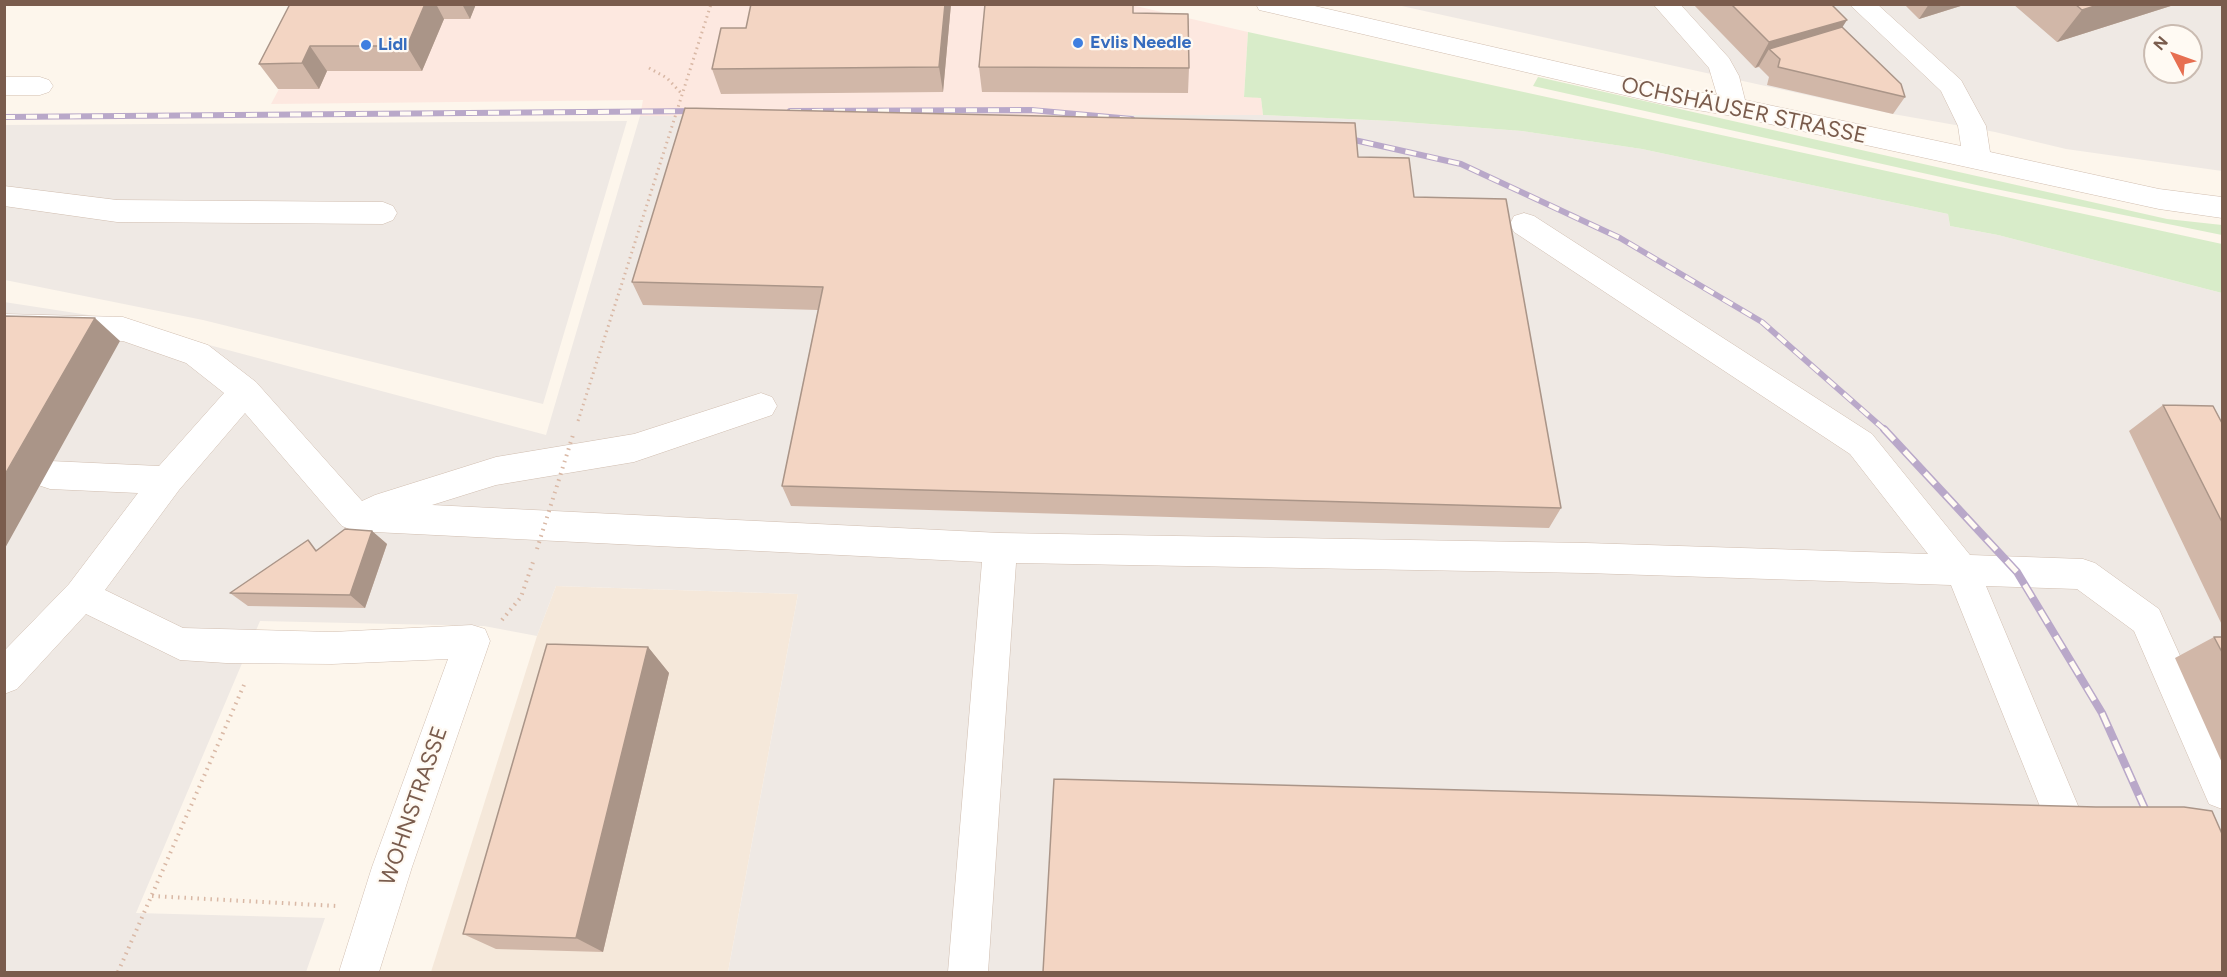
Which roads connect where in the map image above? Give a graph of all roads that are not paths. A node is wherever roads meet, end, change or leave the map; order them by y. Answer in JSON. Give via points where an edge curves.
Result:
{"nodes":[{"id":1,"x":1268,"y":4,"type":"edge"},
{"id":2,"x":1665,"y":4,"type":"edge"},
{"id":3,"x":1862,"y":4,"type":"edge"},
{"id":4,"x":4,"y":86,"type":"edge"},
{"id":5,"x":40,"y":86,"type":"dead end"},
{"id":6,"x":1732,"y":107,"type":"junction"},
{"id":7,"x":1977,"y":161,"type":"junction"},
{"id":8,"x":4,"y":196,"type":"edge"},
{"id":9,"x":2223,"y":208,"type":"edge"},
{"id":10,"x":383,"y":213,"type":"dead end"},
{"id":11,"x":1524,"y":224,"type":"dead end"},
{"id":12,"x":4,"y":326,"type":"edge"},
{"id":13,"x":245,"y":391,"type":"junction"},
{"id":14,"x":761,"y":406,"type":"dead end"},
{"id":15,"x":50,"y":475,"type":"dead end"},
{"id":16,"x":167,"y":480,"type":"junction"},
{"id":17,"x":354,"y":516,"type":"junction"},
{"id":18,"x":1000,"y":548,"type":"junction"},
{"id":19,"x":1962,"y":571,"type":"junction"},
{"id":20,"x":81,"y":596,"type":"junction"},
{"id":21,"x":4,"y":677,"type":"edge"},
{"id":22,"x":2223,"y":791,"type":"edge"},
{"id":23,"x":2066,"y":820,"type":"edge"},
{"id":24,"x":359,"y":972,"type":"edge"},
{"id":25,"x":968,"y":972,"type":"edge"}],
"edges":[{"from":1,"to":6,"type":"street","name":"OCHSHÄUSER STRASSE","via":[[1667,96]]},
{"from":2,"to":6,"type":"street","via":[[1720,64]]},
{"from":3,"to":7,"type":"street","via":[[1952,86],[1972,126]]},
{"from":4,"to":5,"type":"street"},
{"from":6,"to":7,"type":"street","name":"OCHSHÄUSER STRASSE"},
{"from":7,"to":9,"type":"street","name":"OCHSHÄUSER STRASSE","via":[[2159,199]]},
{"from":8,"to":10,"type":"street","via":[[117,212]]},
{"from":11,"to":19,"type":"street","via":[[1860,444]]},
{"from":12,"to":13,"type":"street","via":[[123,329],[197,354]]},
{"from":13,"to":16,"type":"street"},
{"from":13,"to":17,"type":"street"},
{"from":14,"to":17,"type":"street","via":[[634,448],[496,471]]},
{"from":15,"to":16,"type":"street"},
{"from":16,"to":20,"type":"street"},
{"from":17,"to":18,"type":"street"},
{"from":18,"to":19,"type":"street","via":[[1586,558]]},
{"from":18,"to":25,"type":"street"},
{"from":19,"to":22,"type":"street","via":[[2083,574],[2147,620]]},
{"from":19,"to":23,"type":"street"},
{"from":20,"to":21,"type":"street"},
{"from":20,"to":24,"type":"street","name":"WOHNSTRASSE","via":[[180,644],[332,648],[482,630],[392,867]]}]}
